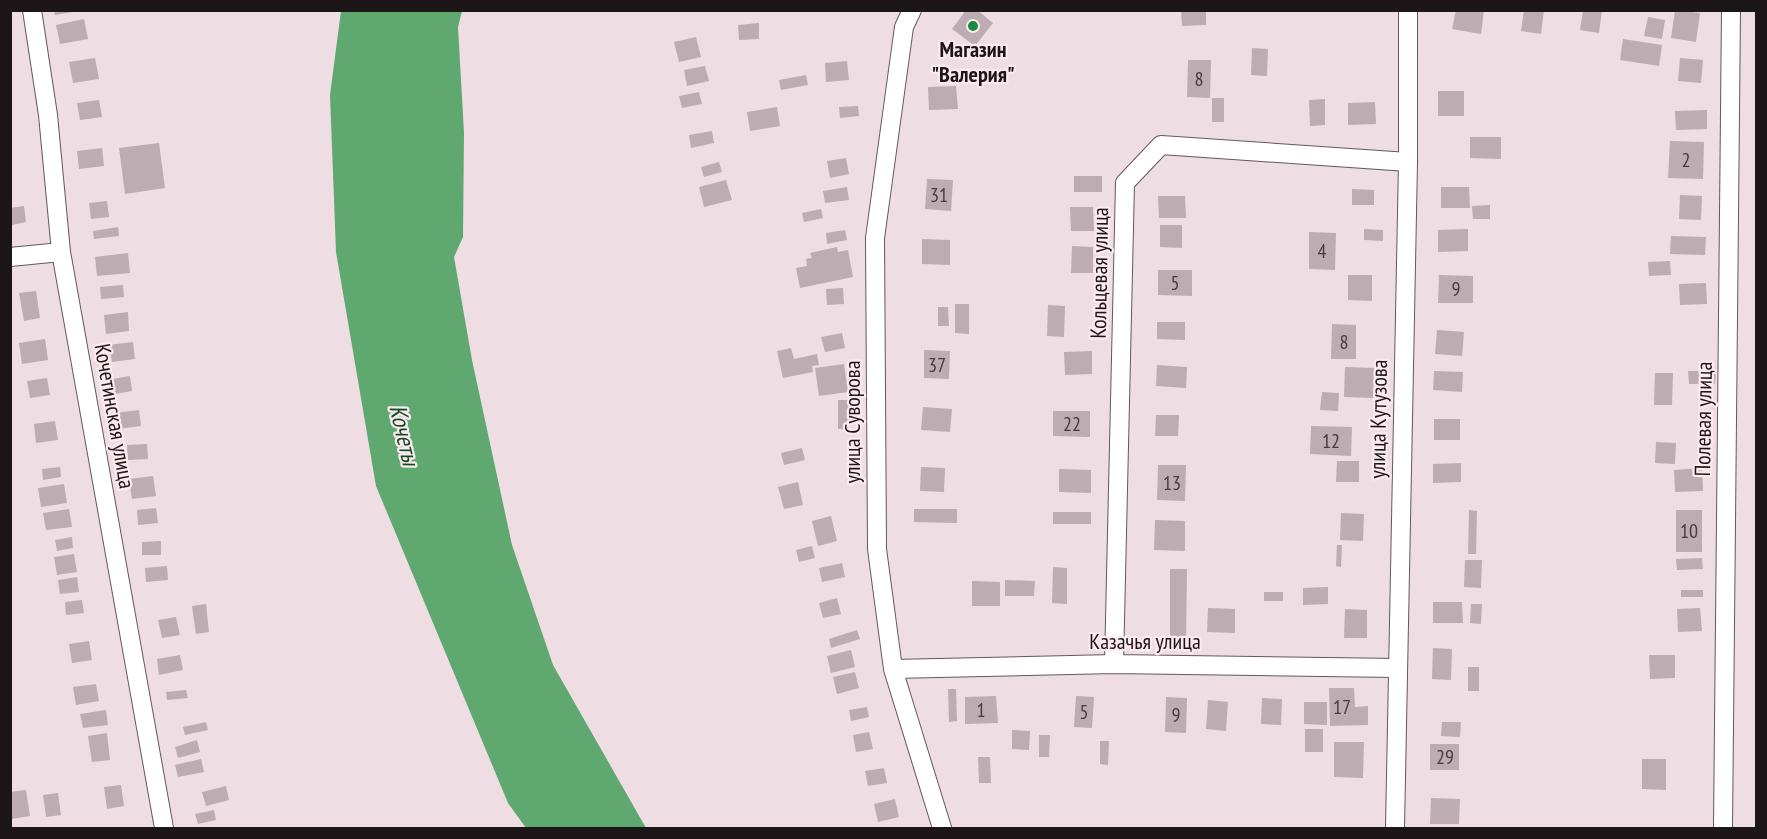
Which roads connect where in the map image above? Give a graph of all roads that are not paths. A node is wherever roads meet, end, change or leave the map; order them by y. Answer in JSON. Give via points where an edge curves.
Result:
{"nodes":[{"id":1,"x":32,"y":10,"type":"edge"},
{"id":2,"x":912,"y":10,"type":"edge"},
{"id":3,"x":1408,"y":10,"type":"edge"},
{"id":4,"x":1731,"y":10,"type":"edge"},
{"id":5,"x":1407,"y":162,"type":"junction"},
{"id":6,"x":61,"y":252,"type":"junction"},
{"id":7,"x":10,"y":257,"type":"edge"},
{"id":8,"x":1114,"y":664,"type":"junction"},
{"id":9,"x":1397,"y":668,"type":"junction"},
{"id":10,"x":893,"y":669,"type":"junction"},
{"id":11,"x":164,"y":828,"type":"edge"},
{"id":12,"x":942,"y":828,"type":"edge"},
{"id":13,"x":1395,"y":828,"type":"edge"},
{"id":14,"x":1723,"y":828,"type":"edge"}],
"edges":[{"from":1,"to":6,"type":"street","name":"Кочетинская улица","via":[[48,115]]},
{"from":2,"to":10,"type":"street","name":"улица Суворова","via":[[904,27],[875,238],[877,549]]},
{"from":3,"to":5,"type":"street","name":"улица Кутузова"},
{"from":4,"to":14,"type":"street","name":"Полевая улица"},
{"from":5,"to":8,"type":"street","name":"Кольцевая улица","via":[[1161,146],[1125,183]]},
{"from":5,"to":9,"type":"street","name":"улица Кутузова"},
{"from":6,"to":7,"type":"street"},
{"from":6,"to":11,"type":"street","name":"Кочетинская улица"},
{"from":8,"to":9,"type":"street","name":"Казачья улица"},
{"from":8,"to":10,"type":"street","name":"Казачья улица"},
{"from":9,"to":13,"type":"street","name":"улица Кутузова"},
{"from":10,"to":12,"type":"street","name":"улица Суворова"}]}
